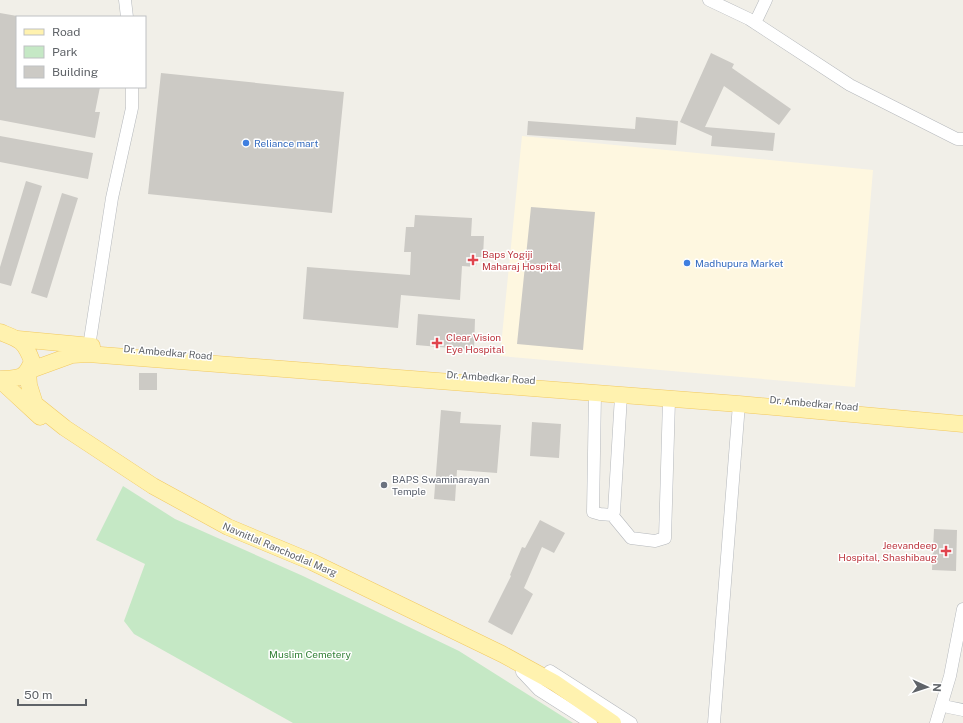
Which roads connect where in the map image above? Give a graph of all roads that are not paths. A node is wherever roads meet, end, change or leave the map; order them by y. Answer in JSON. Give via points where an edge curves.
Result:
{"nodes":[{"id":1,"x":125,"y":0,"type":"edge"},
{"id":2,"x":709,"y":0,"type":"edge"},
{"id":3,"x":766,"y":0,"type":"edge"},
{"id":4,"x":127,"y":16,"type":"edge"},
{"id":5,"x":755,"y":23,"type":"junction"},
{"id":6,"x":132,"y":88,"type":"edge"},
{"id":7,"x":963,"y":139,"type":"edge"},
{"id":8,"x":0,"y":332,"type":"edge"},
{"id":9,"x":18,"y":339,"type":"junction"},
{"id":10,"x":89,"y":350,"type":"junction"},
{"id":11,"x":28,"y":371,"type":"junction"},
{"id":12,"x":0,"y":379,"type":"edge"},
{"id":13,"x":595,"y":394,"type":"junction"},
{"id":14,"x":621,"y":396,"type":"junction"},
{"id":15,"x":669,"y":400,"type":"junction"},
{"id":16,"x":739,"y":404,"type":"junction"},
{"id":17,"x":963,"y":416,"type":"edge"},
{"id":18,"x":963,"y":424,"type":"edge"},
{"id":19,"x":612,"y":515,"type":"junction"},
{"id":20,"x":963,"y":609,"type":"edge"},
{"id":21,"x":523,"y":669,"type":"junction"},
{"id":22,"x":950,"y":676,"type":"junction"},
{"id":23,"x":553,"y":686,"type":"junction"},
{"id":24,"x":948,"y":707,"type":"junction"},
{"id":25,"x":963,"y":710,"type":"edge"},
{"id":26,"x":591,"y":723,"type":"edge"},
{"id":27,"x":602,"y":723,"type":"edge"},
{"id":28,"x":613,"y":723,"type":"edge"},
{"id":29,"x":631,"y":723,"type":"edge"},
{"id":30,"x":714,"y":723,"type":"edge"},
{"id":31,"x":936,"y":723,"type":"edge"},
{"id":32,"x":944,"y":723,"type":"edge"}],
"edges":[{"from":1,"to":4,"type":"street"},
{"from":2,"to":5,"type":"street"},
{"from":3,"to":5,"type":"street"},
{"from":5,"to":7,"type":"street","via":[[850,85],[957,139]]},
{"from":6,"to":10,"type":"street","via":[[132,108],[112,198]]},
{"from":8,"to":9,"type":"main road","name":"Dr. Ambedkar Road"},
{"from":9,"to":10,"type":"main road","name":"Dr. Ambedkar Road"},
{"from":9,"to":11,"type":"main road","name":"Navnitlal Ranchodlal Marg","via":[[26,346],[32,361]]},
{"from":10,"to":11,"type":"main road","name":"Dr. Ambedkar Road"},
{"from":10,"to":13,"type":"main road","name":"Dr. Ambedkar Road"},
{"from":10,"to":17,"type":"main road","name":"Dr. Ambedkar Road","via":[[753,397]]},
{"from":11,"to":12,"type":"main road","name":"Dr. Ambedkar Road","via":[[20,378]]},
{"from":11,"to":21,"type":"main road","name":"Navnitlal Ranchodlal Marg","via":[[35,404],[65,428],[152,486],[228,528],[320,565],[404,605]]},
{"from":12,"to":21,"type":"main road","via":[[28,408],[56,430],[150,492],[225,534],[310,568]]},
{"from":13,"to":14,"type":"main road","name":"Dr. Ambedkar Road"},
{"from":13,"to":19,"type":"street","via":[[593,512]]},
{"from":14,"to":15,"type":"main road","name":"Dr. Ambedkar Road"},
{"from":14,"to":19,"type":"street"},
{"from":15,"to":16,"type":"main road","name":"Dr. Ambedkar Road"},
{"from":15,"to":19,"type":"street","via":[[665,538],[655,541],[631,538]]},
{"from":16,"to":18,"type":"main road","name":"Dr. Ambedkar Road"},
{"from":16,"to":30,"type":"street"},
{"from":20,"to":22,"type":"street"},
{"from":21,"to":23,"type":"main road"},
{"from":21,"to":26,"type":"street","via":[[539,690]]},
{"from":21,"to":29,"type":"street","via":[[548,670]]},
{"from":22,"to":24,"type":"street"},
{"from":22,"to":31,"type":"street"},
{"from":23,"to":27,"type":"main road"},
{"from":23,"to":28,"type":"main road"},
{"from":24,"to":25,"type":"street"},
{"from":24,"to":32,"type":"street"}]}
